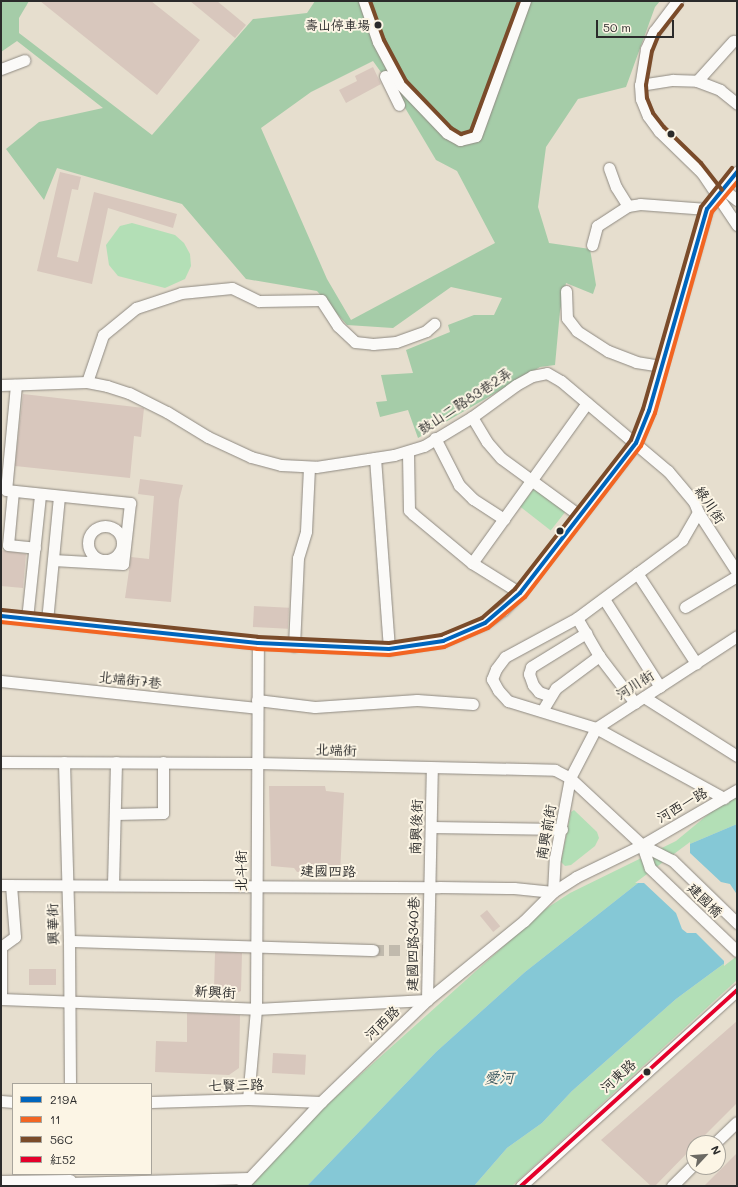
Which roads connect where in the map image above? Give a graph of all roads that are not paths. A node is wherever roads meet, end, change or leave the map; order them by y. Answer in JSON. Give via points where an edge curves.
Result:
{"nodes":[{"id":1,"x":364,"y":1,"type":"edge"},
{"id":2,"x":525,"y":1,"type":"edge"},
{"id":3,"x":677,"y":1,"type":"edge"},
{"id":4,"x":733,"y":41,"type":"dead end"},
{"id":5,"x":24,"y":60,"type":"dead end"},
{"id":6,"x":1,"y":69,"type":"edge"},
{"id":7,"x":385,"y":76,"type":"dead end"},
{"id":8,"x":697,"y":81,"type":"junction"},
{"id":9,"x":640,"y":85,"type":"junction"},
{"id":10,"x":399,"y":104,"type":"dead end"},
{"id":11,"x":737,"y":104,"type":"edge"},
{"id":12,"x":609,"y":168,"type":"dead end"},
{"id":13,"x":737,"y":172,"type":"edge"},
{"id":14,"x":720,"y":191,"type":"junction"},
{"id":15,"x":737,"y":200,"type":"edge"},
{"id":16,"x":628,"y":206,"type":"junction"},
{"id":17,"x":706,"y":209,"type":"junction"},
{"id":18,"x":737,"y":225,"type":"edge"},
{"id":19,"x":592,"y":245,"type":"dead end"},
{"id":20,"x":566,"y":291,"type":"dead end"},
{"id":21,"x":434,"y":324,"type":"dead end"},
{"id":22,"x":662,"y":366,"type":"junction"},
{"id":23,"x":541,"y":373,"type":"joint"},
{"id":24,"x":87,"y":382,"type":"junction"},
{"id":25,"x":1,"y":385,"type":"edge"},
{"id":26,"x":16,"y":385,"type":"junction"},
{"id":27,"x":587,"y":403,"type":"junction"},
{"id":28,"x":472,"y":417,"type":"junction"},
{"id":29,"x":435,"y":438,"type":"junction"},
{"id":30,"x":636,"y":443,"type":"junction"},
{"id":31,"x":408,"y":452,"type":"junction"},
{"id":32,"x":375,"y":458,"type":"junction"},
{"id":33,"x":309,"y":467,"type":"junction"},
{"id":34,"x":533,"y":480,"type":"junction"},
{"id":35,"x":13,"y":491,"type":"junction"},
{"id":36,"x":40,"y":495,"type":"junction"},
{"id":37,"x":59,"y":496,"type":"junction"},
{"id":38,"x":698,"y":512,"type":"junction"},
{"id":39,"x":579,"y":515,"type":"junction"},
{"id":40,"x":504,"y":519,"type":"junction"},
{"id":41,"x":124,"y":538,"type":"junction"},
{"id":42,"x":35,"y":548,"type":"junction"},
{"id":43,"x":53,"y":560,"type":"junction"},
{"id":44,"x":106,"y":561,"type":"junction"},
{"id":45,"x":472,"y":563,"type":"junction"},
{"id":46,"x":737,"y":572,"type":"edge"},
{"id":47,"x":637,"y":573,"type":"junction"},
{"id":48,"x":737,"y":576,"type":"edge"},
{"id":49,"x":520,"y":593,"type":"junction"},
{"id":50,"x":604,"y":599,"type":"junction"},
{"id":51,"x":686,"y":607,"type":"dead end"},
{"id":52,"x":1,"y":616,"type":"edge"},
{"id":53,"x":577,"y":618,"type":"junction"},
{"id":54,"x":27,"y":619,"type":"junction"},
{"id":55,"x":47,"y":621,"type":"junction"},
{"id":56,"x":586,"y":633,"type":"junction"},
{"id":57,"x":737,"y":636,"type":"edge"},
{"id":58,"x":258,"y":643,"type":"junction"},
{"id":59,"x":294,"y":646,"type":"junction"},
{"id":60,"x":389,"y":649,"type":"junction"},
{"id":61,"x":599,"y":656,"type":"junction"},
{"id":62,"x":696,"y":663,"type":"junction"},
{"id":63,"x":1,"y":681,"type":"edge"},
{"id":64,"x":660,"y":686,"type":"junction"},
{"id":65,"x":550,"y":696,"type":"junction"},
{"id":66,"x":640,"y":700,"type":"junction"},
{"id":67,"x":257,"y":704,"type":"junction"},
{"id":68,"x":474,"y":704,"type":"dead end"},
{"id":69,"x":542,"y":711,"type":"junction"},
{"id":70,"x":596,"y":728,"type":"junction"},
{"id":71,"x":737,"y":756,"type":"edge"},
{"id":72,"x":1,"y":762,"type":"edge"},
{"id":73,"x":64,"y":762,"type":"junction"},
{"id":74,"x":116,"y":762,"type":"junction"},
{"id":75,"x":162,"y":762,"type":"junction"},
{"id":76,"x":257,"y":763,"type":"junction"},
{"id":77,"x":432,"y":768,"type":"junction"},
{"id":78,"x":570,"y":778,"type":"junction"},
{"id":79,"x":737,"y":790,"type":"edge"},
{"id":80,"x":724,"y":798,"type":"junction"},
{"id":81,"x":115,"y":814,"type":"junction"},
{"id":82,"x":431,"y":827,"type":"junction"},
{"id":83,"x":562,"y":829,"type":"junction"},
{"id":84,"x":642,"y":845,"type":"junction"},
{"id":85,"x":6,"y":885,"type":"edge"},
{"id":86,"x":66,"y":885,"type":"junction"},
{"id":87,"x":113,"y":885,"type":"junction"},
{"id":88,"x":256,"y":885,"type":"junction"},
{"id":89,"x":428,"y":887,"type":"junction"},
{"id":90,"x":553,"y":892,"type":"junction"},
{"id":91,"x":737,"y":923,"type":"edge"},
{"id":92,"x":69,"y":941,"type":"junction"},
{"id":93,"x":256,"y":948,"type":"junction"},
{"id":94,"x":374,"y":950,"type":"tunnel mouth"},
{"id":95,"x":737,"y":951,"type":"edge"},
{"id":96,"x":737,"y":990,"type":"edge"},
{"id":97,"x":1,"y":999,"type":"edge"},
{"id":98,"x":69,"y":1000,"type":"junction"},
{"id":99,"x":427,"y":1000,"type":"junction"},
{"id":100,"x":256,"y":1009,"type":"junction"},
{"id":101,"x":70,"y":1083,"type":"edge"},
{"id":102,"x":248,"y":1098,"type":"junction"},
{"id":103,"x":1,"y":1101,"type":"edge"},
{"id":104,"x":12,"y":1102,"type":"edge"},
{"id":105,"x":152,"y":1102,"type":"edge"},
{"id":106,"x":321,"y":1102,"type":"junction"},
{"id":107,"x":737,"y":1122,"type":"edge"},
{"id":108,"x":723,"y":1135,"type":"edge"},
{"id":109,"x":686,"y":1172,"type":"edge"},
{"id":110,"x":1,"y":1181,"type":"edge"},
{"id":111,"x":70,"y":1181,"type":"edge"},
{"id":112,"x":245,"y":1182,"type":"edge"},
{"id":113,"x":9,"y":1186,"type":"edge"},
{"id":114,"x":521,"y":1186,"type":"edge"},
{"id":115,"x":672,"y":1186,"type":"edge"}],
"edges":[{"from":1,"to":2,"type":"street","via":[[378,42],[401,85],[455,140],[476,136]]},
{"from":3,"to":9,"type":"street","via":[[654,31],[646,50]]},
{"from":4,"to":8,"type":"street"},
{"from":5,"to":6,"type":"street"},
{"from":7,"to":10,"type":"street"},
{"from":8,"to":9,"type":"street","via":[[673,80]]},
{"from":8,"to":11,"type":"street","via":[[720,90]]},
{"from":9,"to":14,"type":"street","via":[[641,99],[648,116]]},
{"from":12,"to":16,"type":"street","via":[[616,187]]},
{"from":13,"to":14,"type":"street"},
{"from":14,"to":15,"type":"street"},
{"from":14,"to":17,"type":"street"},
{"from":14,"to":18,"type":"street"},
{"from":16,"to":17,"type":"street","via":[[640,204]]},
{"from":16,"to":19,"type":"street","via":[[598,226]]},
{"from":17,"to":22,"type":"street"},
{"from":20,"to":22,"type":"street","via":[[567,318],[577,331],[608,351],[636,362]]},
{"from":21,"to":24,"type":"street","via":[[426,331],[396,342],[355,342],[338,326],[321,300],[259,301],[232,288],[181,292],[136,308],[103,335]]},
{"from":22,"to":30,"type":"street","via":[[649,411]]},
{"from":23,"to":27,"type":"street","name":"綠川街","via":[[548,373],[561,381]]},
{"from":23,"to":28,"type":"street","name":"鼓山二路83巷2弄","via":[[516,385]]},
{"from":24,"to":26,"type":"street","name":"鼓山二路83巷2弄"},
{"from":24,"to":33,"type":"street","name":"鼓山二路83巷2弄","via":[[129,393],[167,412],[208,438],[251,457],[281,465]]},
{"from":25,"to":26,"type":"street","name":"鼓山二路83巷2弄"},
{"from":26,"to":35,"type":"street","via":[[6,490]]},
{"from":27,"to":30,"type":"street","name":"綠川街"},
{"from":27,"to":34,"type":"street"},
{"from":28,"to":29,"type":"street","name":"鼓山二路83巷2弄"},
{"from":28,"to":34,"type":"street","via":[[487,442],[501,458]]},
{"from":29,"to":31,"type":"street","name":"鼓山二路83巷2弄"},
{"from":29,"to":40,"type":"street","via":[[459,485],[474,499]]},
{"from":30,"to":38,"type":"street","name":"綠川街","via":[[668,471],[694,502]]},
{"from":30,"to":39,"type":"street"},
{"from":31,"to":32,"type":"street","name":"鼓山二路83巷2弄"},
{"from":31,"to":45,"type":"street","via":[[409,510]]},
{"from":32,"to":33,"type":"street","name":"鼓山二路83巷2弄"},
{"from":32,"to":60,"type":"street"},
{"from":33,"to":59,"type":"street","via":[[306,531],[298,558]]},
{"from":34,"to":39,"type":"street"},
{"from":34,"to":40,"type":"street"},
{"from":35,"to":36,"type":"street"},
{"from":35,"to":42,"type":"street","via":[[8,545]]},
{"from":36,"to":37,"type":"street"},
{"from":36,"to":42,"type":"street"},
{"from":37,"to":41,"type":"street","via":[[130,502]]},
{"from":37,"to":43,"type":"street"},
{"from":38,"to":46,"type":"street","name":"綠川街"},
{"from":38,"to":47,"type":"street","via":[[682,540]]},
{"from":39,"to":49,"type":"street"},
{"from":40,"to":45,"type":"street"},
{"from":41,"to":44,"type":"street","via":[[123,564]]},
{"from":41,"to":44,"type":"street","via":[[109,526],[103,525],[93,530],[88,546],[94,556]]},
{"from":42,"to":54,"type":"street"},
{"from":43,"to":44,"type":"street"},
{"from":43,"to":55,"type":"street"},
{"from":45,"to":49,"type":"street"},
{"from":47,"to":50,"type":"street"},
{"from":47,"to":62,"type":"street"},
{"from":48,"to":51,"type":"street"},
{"from":49,"to":60,"type":"street","via":[[503,610],[465,633],[421,646]]},
{"from":50,"to":53,"type":"street"},
{"from":50,"to":64,"type":"street"},
{"from":52,"to":54,"type":"street"},
{"from":53,"to":56,"type":"street"},
{"from":53,"to":69,"type":"street","via":[[506,657],[492,679],[508,701]]},
{"from":54,"to":55,"type":"street"},
{"from":55,"to":58,"type":"street"},
{"from":56,"to":61,"type":"street"},
{"from":56,"to":65,"type":"street","via":[[532,667],[529,674],[533,685],[539,692]]},
{"from":57,"to":62,"type":"street","name":"河川街"},
{"from":58,"to":59,"type":"street"},
{"from":58,"to":67,"type":"street","name":"北斗街"},
{"from":59,"to":60,"type":"street"},
{"from":61,"to":65,"type":"street","via":[[566,678]]},
{"from":61,"to":66,"type":"street"},
{"from":62,"to":64,"type":"street","name":"河川街"},
{"from":63,"to":67,"type":"street","name":"北端街7巷"},
{"from":64,"to":66,"type":"street","name":"河川街"},
{"from":65,"to":69,"type":"street"},
{"from":66,"to":70,"type":"street","name":"河川街"},
{"from":66,"to":71,"type":"street"},
{"from":67,"to":68,"type":"street","name":"北端街7巷","via":[[315,707],[417,700]]},
{"from":67,"to":76,"type":"street","name":"北斗街"},
{"from":69,"to":70,"type":"street"},
{"from":70,"to":78,"type":"street","name":"河川街"},
{"from":70,"to":80,"type":"street"},
{"from":72,"to":73,"type":"street","name":"北端街"},
{"from":73,"to":74,"type":"street","name":"北端街"},
{"from":73,"to":86,"type":"street","name":"興華街"},
{"from":74,"to":75,"type":"street","name":"北端街"},
{"from":74,"to":81,"type":"street"},
{"from":75,"to":76,"type":"street","name":"北端街"},
{"from":75,"to":81,"type":"street","via":[[163,813]]},
{"from":76,"to":77,"type":"street","name":"北端街"},
{"from":76,"to":88,"type":"street","name":"北斗街"},
{"from":77,"to":78,"type":"street","name":"北端街","via":[[555,770]]},
{"from":77,"to":82,"type":"street","name":"南興後街"},
{"from":78,"to":83,"type":"street","name":"南興前街"},
{"from":78,"to":84,"type":"street","name":"北端街"},
{"from":79,"to":80,"type":"street","name":"河西一路"},
{"from":80,"to":84,"type":"street","name":"河西一路"},
{"from":81,"to":87,"type":"street"},
{"from":82,"to":83,"type":"street"},
{"from":82,"to":89,"type":"street","name":"南興後街"},
{"from":83,"to":90,"type":"street","name":"南興前街","via":[[555,858]]},
{"from":84,"to":90,"type":"street"},
{"from":84,"to":91,"type":"street","name":"建國橋","via":[[672,860]]},
{"from":84,"to":95,"type":"street","name":"建國橋","via":[[653,870]]},
{"from":85,"to":86,"type":"street","name":"建國四路"},
{"from":85,"to":97,"type":"street","via":[[15,937],[1,947]]},
{"from":86,"to":87,"type":"street","name":"建國四路"},
{"from":86,"to":92,"type":"street","name":"興華街"},
{"from":87,"to":88,"type":"street","name":"建國四路"},
{"from":88,"to":89,"type":"street","name":"建國四路"},
{"from":88,"to":93,"type":"street","name":"北斗街"},
{"from":89,"to":90,"type":"street","name":"建國四路","via":[[514,888]]},
{"from":89,"to":99,"type":"street","name":"建國四路340巷"},
{"from":90,"to":99,"type":"street","name":"河西路","via":[[524,921]]},
{"from":92,"to":93,"type":"street"},
{"from":92,"to":98,"type":"street","name":"興華街"},
{"from":93,"to":94,"type":"street"},
{"from":93,"to":100,"type":"street","name":"北斗街"},
{"from":96,"to":114,"type":"street","name":"河東路"},
{"from":97,"to":98,"type":"street","name":"新興街"},
{"from":98,"to":100,"type":"street","name":"新興街"},
{"from":98,"to":101,"type":"street","name":"興華街"},
{"from":99,"to":100,"type":"street","name":"新興街"},
{"from":99,"to":106,"type":"street","name":"河西路"},
{"from":100,"to":102,"type":"street","name":"北斗街"},
{"from":102,"to":105,"type":"street","name":"七賢三路"},
{"from":102,"to":106,"type":"street","name":"七賢三路"},
{"from":103,"to":104,"type":"street"},
{"from":106,"to":112,"type":"street","name":"河西路"},
{"from":107,"to":108,"type":"street"},
{"from":109,"to":115,"type":"street"},
{"from":110,"to":111,"type":"street"},
{"from":111,"to":112,"type":"street"},
{"from":111,"to":113,"type":"street"}]}
